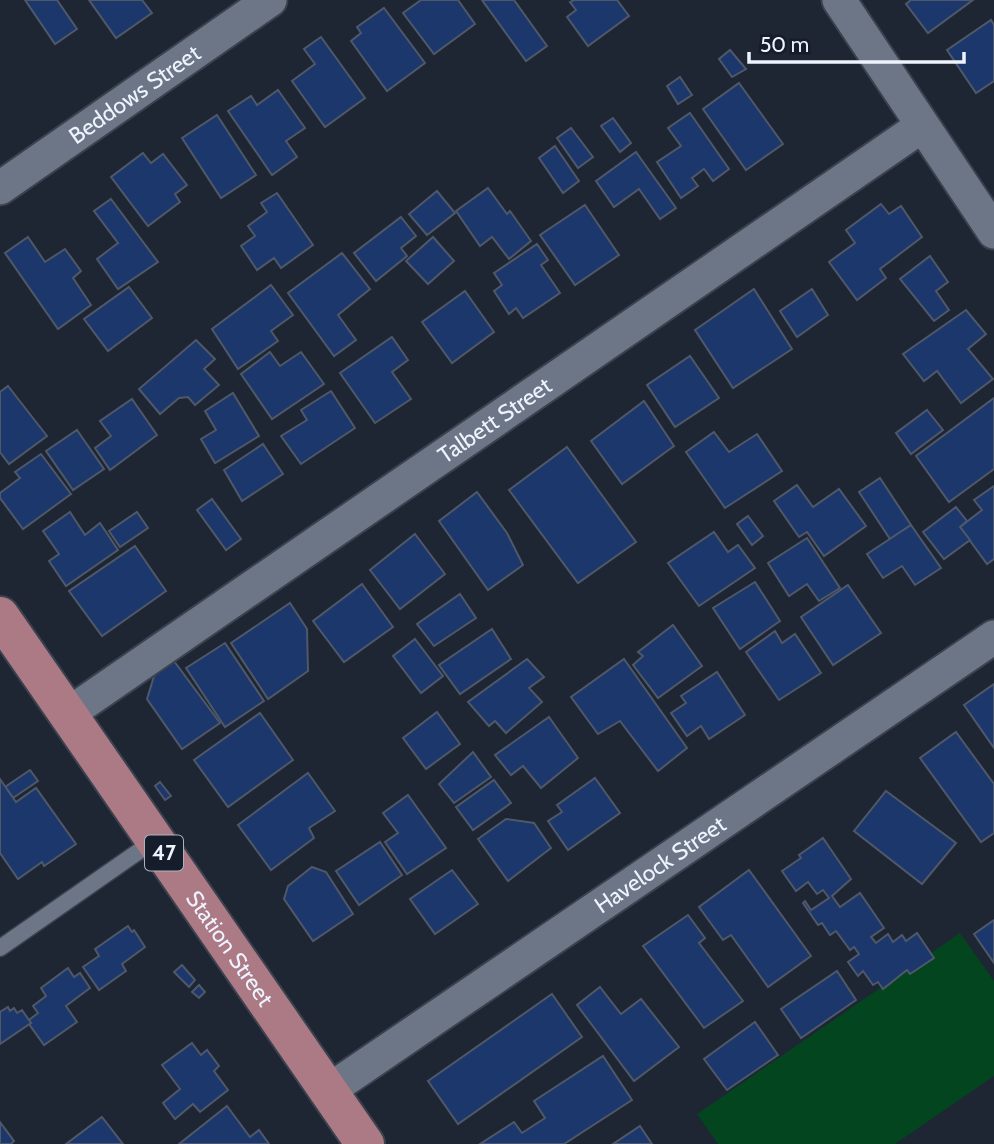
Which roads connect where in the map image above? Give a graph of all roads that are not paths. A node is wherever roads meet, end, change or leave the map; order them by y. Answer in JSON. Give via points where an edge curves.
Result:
{"nodes":[{"id":1,"x":270,"y":0,"type":"edge"},
{"id":2,"x":839,"y":0,"type":"edge"},
{"id":3,"x":922,"y":126,"type":"junction"},
{"id":4,"x":0,"y":188,"type":"edge"},
{"id":5,"x":994,"y":232,"type":"edge"},
{"id":6,"x":0,"y":616,"type":"edge"},
{"id":7,"x":994,"y":637,"type":"edge"},
{"id":8,"x":68,"y":713,"type":"junction"},
{"id":9,"x":155,"y":840,"type":"junction"},
{"id":10,"x":0,"y":948,"type":"edge"},
{"id":11,"x":328,"y":1091,"type":"junction"},
{"id":12,"x":365,"y":1144,"type":"edge"}],
"edges":[{"from":1,"to":4,"type":"street","name":"Beddows Street"},
{"from":2,"to":3,"type":"street"},
{"from":3,"to":5,"type":"street"},
{"from":3,"to":8,"type":"street","name":"Talbett Street"},
{"from":6,"to":8,"type":"main road","name":"Station Street","number":"47"},
{"from":7,"to":11,"type":"street","name":"Havelock Street"},
{"from":8,"to":9,"type":"main road","name":"Station Street","number":"47"},
{"from":9,"to":10,"type":"lane"},
{"from":9,"to":11,"type":"main road","name":"Station Street","number":"47"},
{"from":11,"to":12,"type":"main road","name":"Station Street","number":"47"}]}
